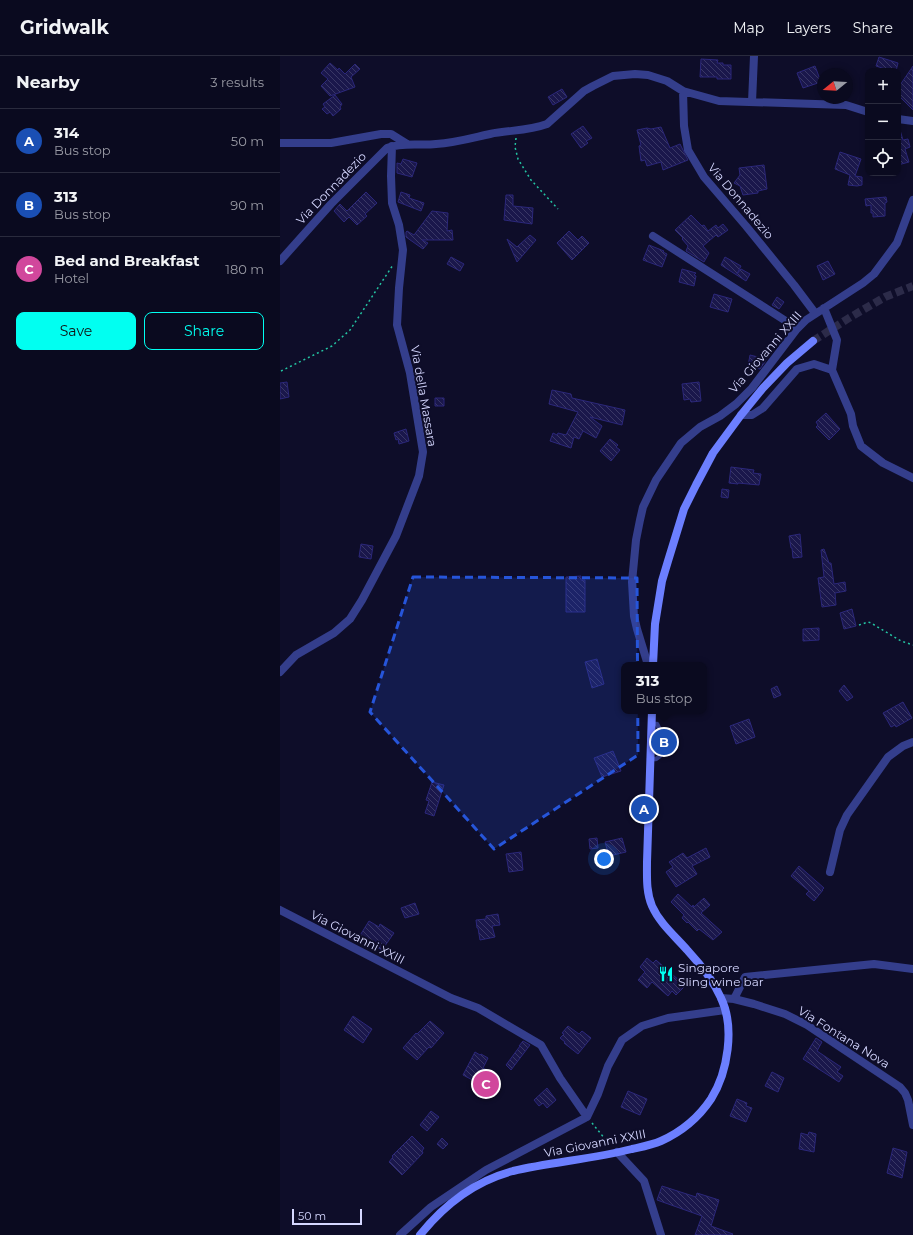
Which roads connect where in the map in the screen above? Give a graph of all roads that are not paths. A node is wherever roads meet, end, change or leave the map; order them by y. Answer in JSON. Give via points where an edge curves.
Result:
{"nodes":[{"id":1,"x":754,"y":56,"type":"edge"},
{"id":2,"x":683,"y":91,"type":"junction"},
{"id":3,"x":752,"y":102,"type":"junction"},
{"id":4,"x":865,"y":111,"type":"edge"},
{"id":5,"x":901,"y":120,"type":"edge"},
{"id":6,"x":913,"y":122,"type":"edge"},
{"id":7,"x":280,"y":143,"type":"edge"},
{"id":8,"x":407,"y":144,"type":"junction"},
{"id":9,"x":392,"y":146,"type":"junction"},
{"id":10,"x":913,"y":200,"type":"edge"},
{"id":11,"x":653,"y":236,"type":"dead end"},
{"id":12,"x":280,"y":261,"type":"edge"},
{"id":13,"x":824,"y":308,"type":"junction"},
{"id":14,"x":815,"y":313,"type":"junction"},
{"id":15,"x":796,"y":330,"type":"junction"},
{"id":16,"x":813,"y":341,"type":"tunnel mouth"},
{"id":17,"x":832,"y":370,"type":"junction"},
{"id":18,"x":741,"y":415,"type":"junction"},
{"id":19,"x":913,"y":478,"type":"edge"},
{"id":20,"x":647,"y":662,"type":"edge"},
{"id":21,"x":653,"y":662,"type":"edge"},
{"id":22,"x":280,"y":672,"type":"edge"},
{"id":23,"x":652,"y":714,"type":"edge"},
{"id":24,"x":913,"y":742,"type":"edge"},
{"id":25,"x":830,"y":872,"type":"dead end"},
{"id":26,"x":280,"y":910,"type":"edge"},
{"id":27,"x":913,"y":969,"type":"edge"},
{"id":28,"x":721,"y":998,"type":"junction"},
{"id":29,"x":734,"y":999,"type":"junction"},
{"id":30,"x":725,"y":1010,"type":"junction"},
{"id":31,"x":587,"y":1117,"type":"junction"},
{"id":32,"x":913,"y":1125,"type":"edge"},
{"id":33,"x":617,"y":1152,"type":"junction"},
{"id":34,"x":400,"y":1235,"type":"edge"},
{"id":35,"x":420,"y":1235,"type":"edge"},
{"id":36,"x":661,"y":1235,"type":"edge"}],
"edges":[{"from":1,"to":3,"type":"street"},
{"from":2,"to":3,"type":"street","name":"Via Donnadezio","via":[[720,101]]},
{"from":2,"to":8,"type":"street","name":"Via Donnadezio","via":[[667,81],[648,75],[613,76],[584,91],[547,124],[454,143]]},
{"from":2,"to":14,"type":"street","name":"Via Donnadezio","via":[[688,150],[704,177]]},
{"from":3,"to":4,"type":"street","name":"Via Donnadezio","via":[[846,106]]},
{"from":5,"to":6,"type":"street"},
{"from":7,"to":8,"type":"street","name":"Via Donnadezio","via":[[331,143],[391,134]]},
{"from":8,"to":9,"type":"street","name":"Via Donnadezio"},
{"from":9,"to":12,"type":"street","name":"Via Donnadezio","via":[[331,204]]},
{"from":9,"to":22,"type":"street","name":"Via della Massara","via":[[392,203],[403,250],[398,325],[410,373],[422,452],[419,476],[396,536],[350,619],[296,655]]},
{"from":10,"to":13,"type":"street","name":"Via Giovanni XXIII","via":[[897,243],[874,274]]},
{"from":11,"to":15,"type":"street","via":[[789,323]]},
{"from":13,"to":14,"type":"street","name":"Via Giovanni XXIII"},
{"from":13,"to":17,"type":"street","via":[[837,340]]},
{"from":14,"to":15,"type":"street","name":"Via Giovanni XXIII"},
{"from":15,"to":20,"type":"street","name":"Via Giovanni XXIII","via":[[752,388],[736,404],[700,427],[681,444],[651,489],[636,540],[632,582],[637,629]]},
{"from":16,"to":18,"type":"main road","name":"Via Giovanni XXIII","via":[[787,363]]},
{"from":17,"to":18,"type":"street","via":[[814,364],[797,369],[763,408],[752,415]]},
{"from":17,"to":19,"type":"street","via":[[862,446],[883,463]]},
{"from":18,"to":21,"type":"main road","name":"Via Giovanni XXIII","via":[[713,453],[684,509],[662,582],[655,624]]},
{"from":23,"to":28,"type":"main road","name":"Via Giovanni XXIII","via":[[646,862],[649,896],[652,907],[661,921],[712,980]]},
{"from":24,"to":25,"type":"street","via":[[888,757],[847,816],[840,830]]},
{"from":26,"to":31,"type":"street","name":"Via Giovanni XXIII","via":[[438,992],[478,1008],[541,1045]]},
{"from":27,"to":29,"type":"street","via":[[874,964],[745,977]]},
{"from":28,"to":29,"type":"street","name":"Via Fontana Nova"},
{"from":28,"to":30,"type":"main road","name":"Via Giovanni XXIII"},
{"from":29,"to":32,"type":"street","name":"Via Fontana Nova","via":[[786,1014],[808,1025],[900,1087],[908,1100]]},
{"from":30,"to":31,"type":"street","via":[[662,1020],[642,1026],[622,1040]]},
{"from":30,"to":33,"type":"main road","name":"Via Giovanni XXIII","via":[[728,1051],[724,1069],[711,1099],[689,1124],[676,1133],[659,1142]]},
{"from":31,"to":34,"type":"street","name":"Via Giovanni XXIII","via":[[486,1170],[431,1207]]},
{"from":33,"to":35,"type":"main road","name":"Via Giovanni XXIII","via":[[512,1172],[491,1179],[449,1204]]},
{"from":33,"to":36,"type":"street","via":[[644,1181]]}]}
